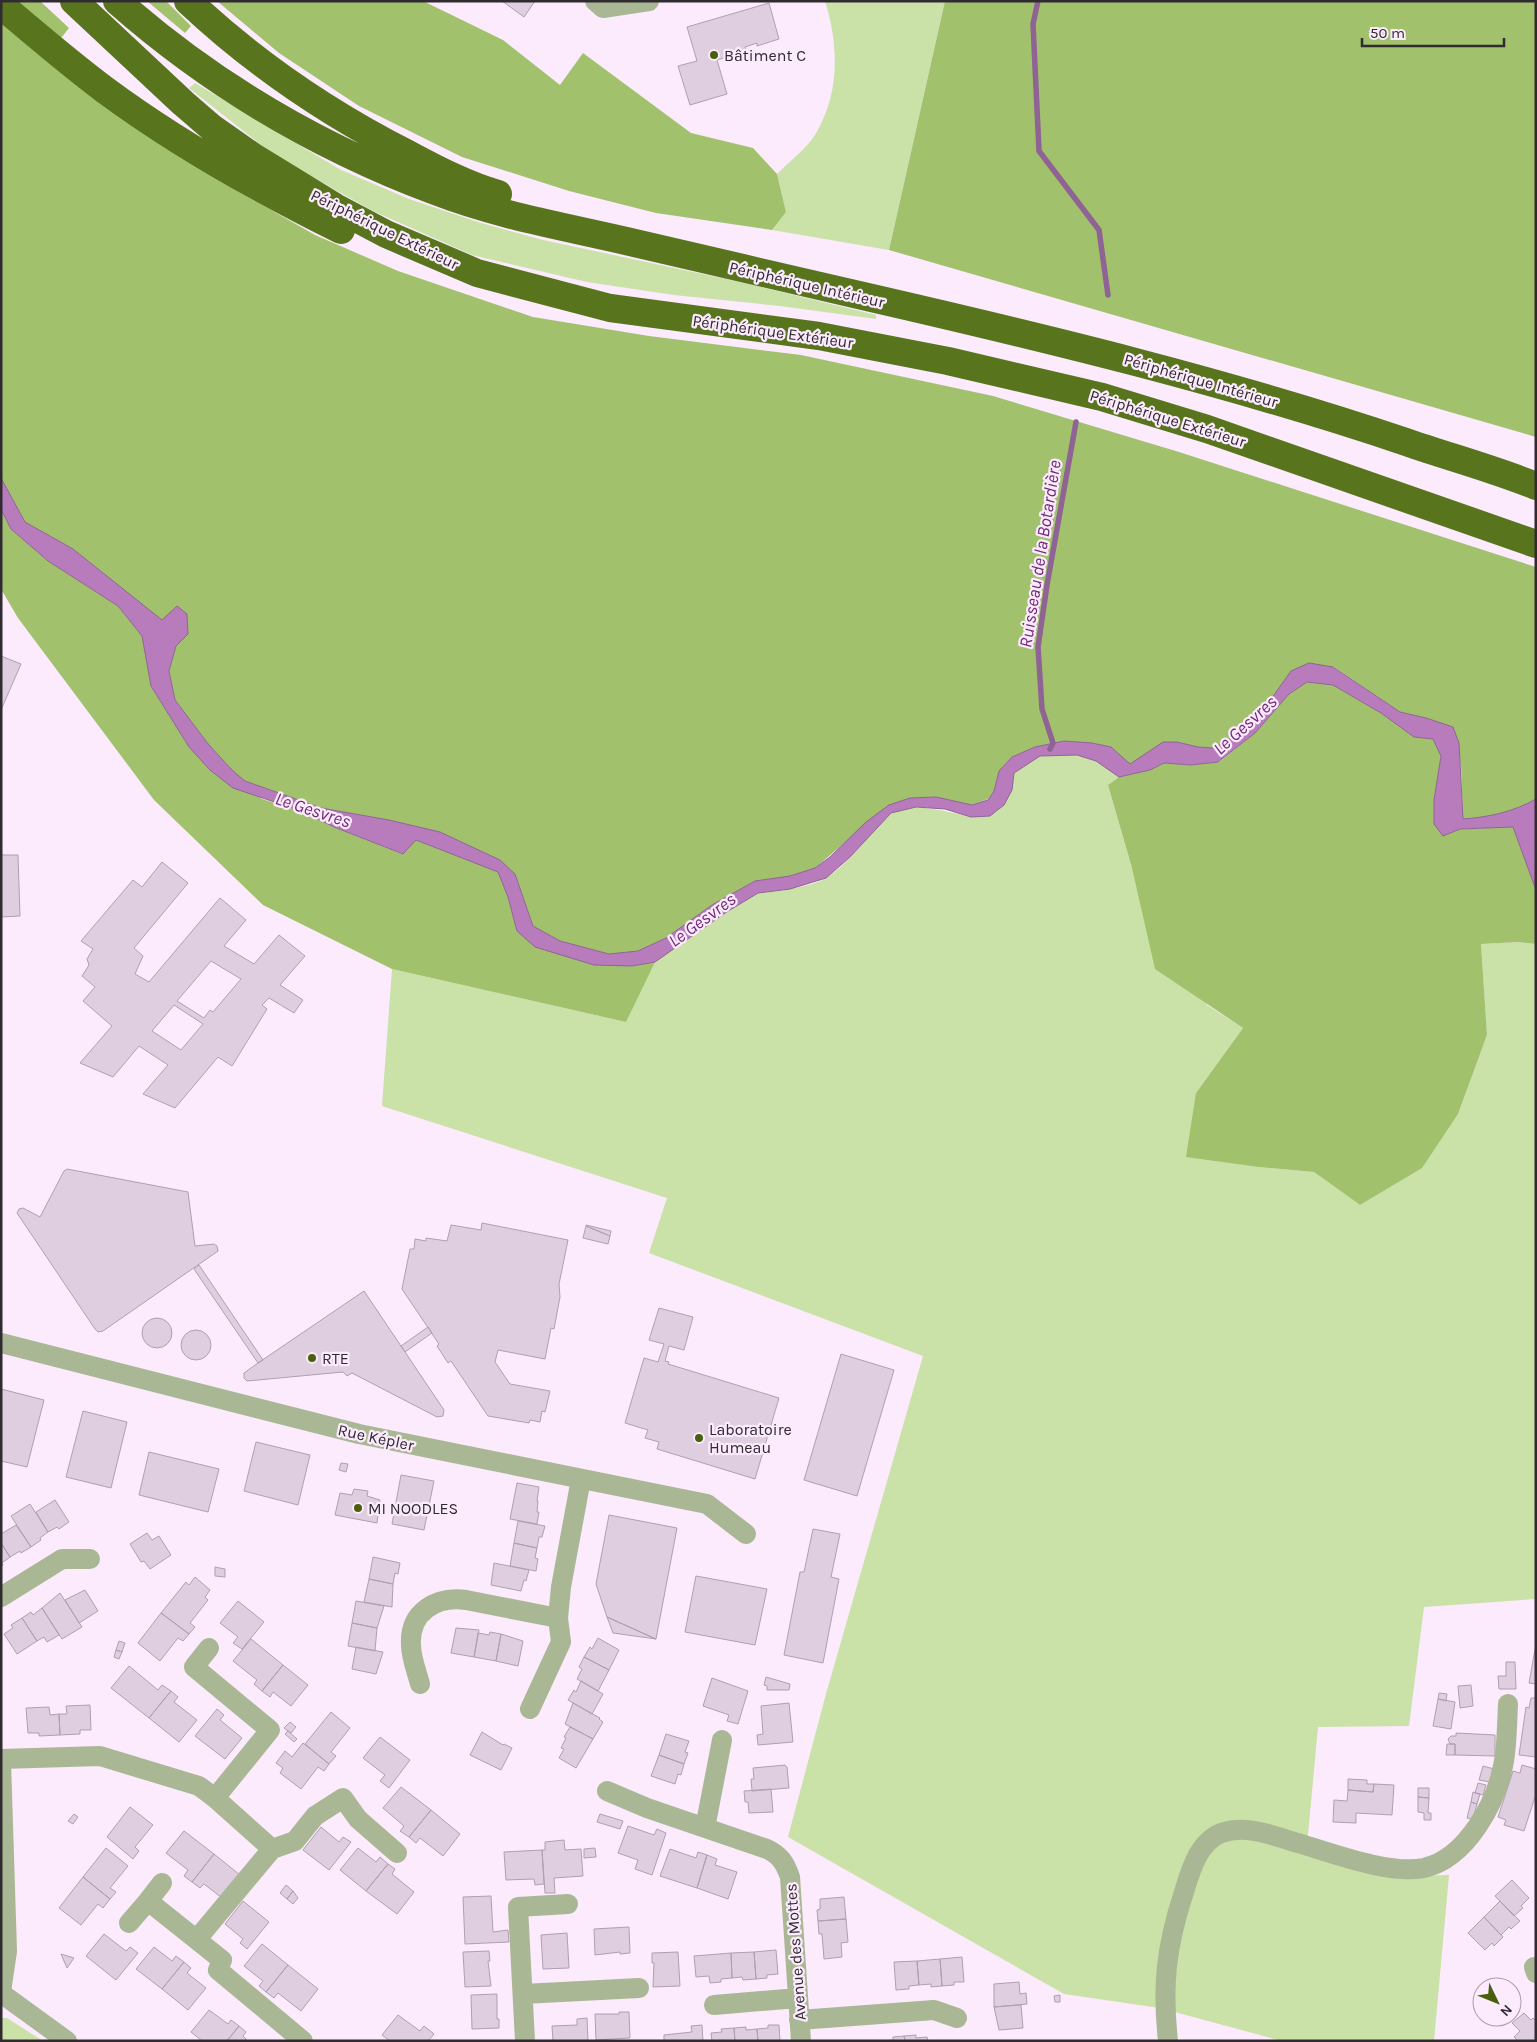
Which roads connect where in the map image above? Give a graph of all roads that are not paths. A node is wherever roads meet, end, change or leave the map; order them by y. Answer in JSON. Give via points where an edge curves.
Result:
{"nodes":[{"id":1,"x":74,"y":1,"type":"edge"},
{"id":2,"x":117,"y":1,"type":"edge"},
{"id":3,"x":188,"y":1,"type":"edge"},
{"id":4,"x":595,"y":1,"type":"edge"},
{"id":5,"x":649,"y":1,"type":"edge"},
{"id":6,"x":1,"y":5,"type":"edge"},
{"id":7,"x":386,"y":234,"type":"junction"},
{"id":8,"x":624,"y":240,"type":"junction"},
{"id":9,"x":1532,"y":484,"type":"edge"},
{"id":10,"x":1536,"y":544,"type":"edge"},
{"id":11,"x":1,"y":1343,"type":"edge"},
{"id":12,"x":581,"y":1480,"type":"junction"},
{"id":13,"x":746,"y":1534,"type":"dead end"},
{"id":14,"x":90,"y":1559,"type":"dead end"},
{"id":15,"x":1,"y":1597,"type":"edge"},
{"id":16,"x":558,"y":1618,"type":"junction"},
{"id":17,"x":209,"y":1648,"type":"dead end"},
{"id":18,"x":420,"y":1684,"type":"dead end"},
{"id":19,"x":1508,"y":1704,"type":"dead end"},
{"id":20,"x":530,"y":1710,"type":"dead end"},
{"id":21,"x":722,"y":1740,"type":"dead end"},
{"id":22,"x":1,"y":1760,"type":"edge"},
{"id":23,"x":607,"y":1791,"type":"dead end"},
{"id":24,"x":215,"y":1798,"type":"junction"},
{"id":25,"x":704,"y":1828,"type":"junction"},
{"id":26,"x":272,"y":1849,"type":"junction"},
{"id":27,"x":397,"y":1853,"type":"dead end"},
{"id":28,"x":162,"y":1883,"type":"dead end"},
{"id":29,"x":148,"y":1901,"type":"junction"},
{"id":30,"x":568,"y":1904,"type":"dead end"},
{"id":31,"x":129,"y":1923,"type":"dead end"},
{"id":32,"x":197,"y":1939,"type":"junction"},
{"id":33,"x":639,"y":1988,"type":"dead end"},
{"id":34,"x":1,"y":1993,"type":"edge"},
{"id":35,"x":523,"y":1994,"type":"junction"},
{"id":36,"x":798,"y":1998,"type":"junction"},
{"id":37,"x":714,"y":2005,"type":"dead end"},
{"id":38,"x":957,"y":2018,"type":"dead end"},
{"id":39,"x":799,"y":2020,"type":"junction"},
{"id":40,"x":67,"y":2041,"type":"edge"},
{"id":41,"x":303,"y":2041,"type":"edge"},
{"id":42,"x":525,"y":2041,"type":"edge"},
{"id":43,"x":801,"y":2041,"type":"edge"},
{"id":44,"x":1168,"y":2041,"type":"edge"}],
"edges":[{"from":1,"to":7,"type":"highway","name":"Périphérique Extérieur","via":[[212,128],[293,183]]},
{"from":2,"to":8,"type":"highway","name":"Périphérique Intérieur","via":[[180,53],[232,90],[336,149],[476,206]]},
{"from":3,"to":8,"type":"highway","via":[[249,54],[365,132],[448,175],[494,193],[591,219]]},
{"from":4,"to":5,"type":"street","via":[[604,8]]},
{"from":6,"to":7,"type":"highway","via":[[105,90],[239,177],[357,238]]},
{"from":7,"to":10,"type":"highway","name":"Périphérique Extérieur","via":[[477,274],[610,308],[820,336],[948,360],[1102,397],[1207,429]]},
{"from":8,"to":9,"type":"highway","name":"Périphérique Intérieur","via":[[1163,368],[1270,398]]},
{"from":11,"to":12,"type":"street","name":"Rue Képler","via":[[359,1434]]},
{"from":12,"to":13,"type":"street","name":"Rue Képler","via":[[707,1504]]},
{"from":12,"to":16,"type":"street"},
{"from":14,"to":15,"type":"street","via":[[62,1559]]},
{"from":16,"to":18,"type":"street","via":[[453,1598],[441,1600],[416,1619],[412,1632],[410,1646]]},
{"from":16,"to":20,"type":"street","via":[[561,1642]]},
{"from":17,"to":24,"type":"street","via":[[194,1667],[270,1730]]},
{"from":19,"to":44,"type":"street","via":[[1504,1761],[1494,1792],[1473,1833],[1445,1859],[1424,1868],[1380,1866],[1244,1830],[1220,1834],[1207,1843],[1190,1872],[1168,1950],[1164,2009]]},
{"from":21,"to":25,"type":"street"},
{"from":22,"to":24,"type":"street","via":[[100,1756],[199,1786]]},
{"from":22,"to":34,"type":"street","via":[[7,1951]]},
{"from":23,"to":25,"type":"street","name":"Avenue des Mottes"},
{"from":24,"to":26,"type":"street"},
{"from":25,"to":36,"type":"street","name":"Avenue des Mottes","via":[[767,1849],[777,1854],[787,1867]]},
{"from":26,"to":27,"type":"street","via":[[295,1841],[315,1816],[343,1798],[358,1819]]},
{"from":26,"to":32,"type":"street"},
{"from":28,"to":29,"type":"street"},
{"from":29,"to":31,"type":"street"},
{"from":29,"to":32,"type":"street"},
{"from":30,"to":35,"type":"street","via":[[518,1907]]},
{"from":32,"to":41,"type":"street","via":[[222,1960],[218,1970]]},
{"from":33,"to":35,"type":"street"},
{"from":34,"to":40,"type":"street"},
{"from":35,"to":42,"type":"street"},
{"from":36,"to":37,"type":"street"},
{"from":36,"to":39,"type":"street","name":"Avenue des Mottes"},
{"from":38,"to":39,"type":"street","via":[[934,2010]]},
{"from":39,"to":43,"type":"street","name":"Avenue des Mottes"}]}
